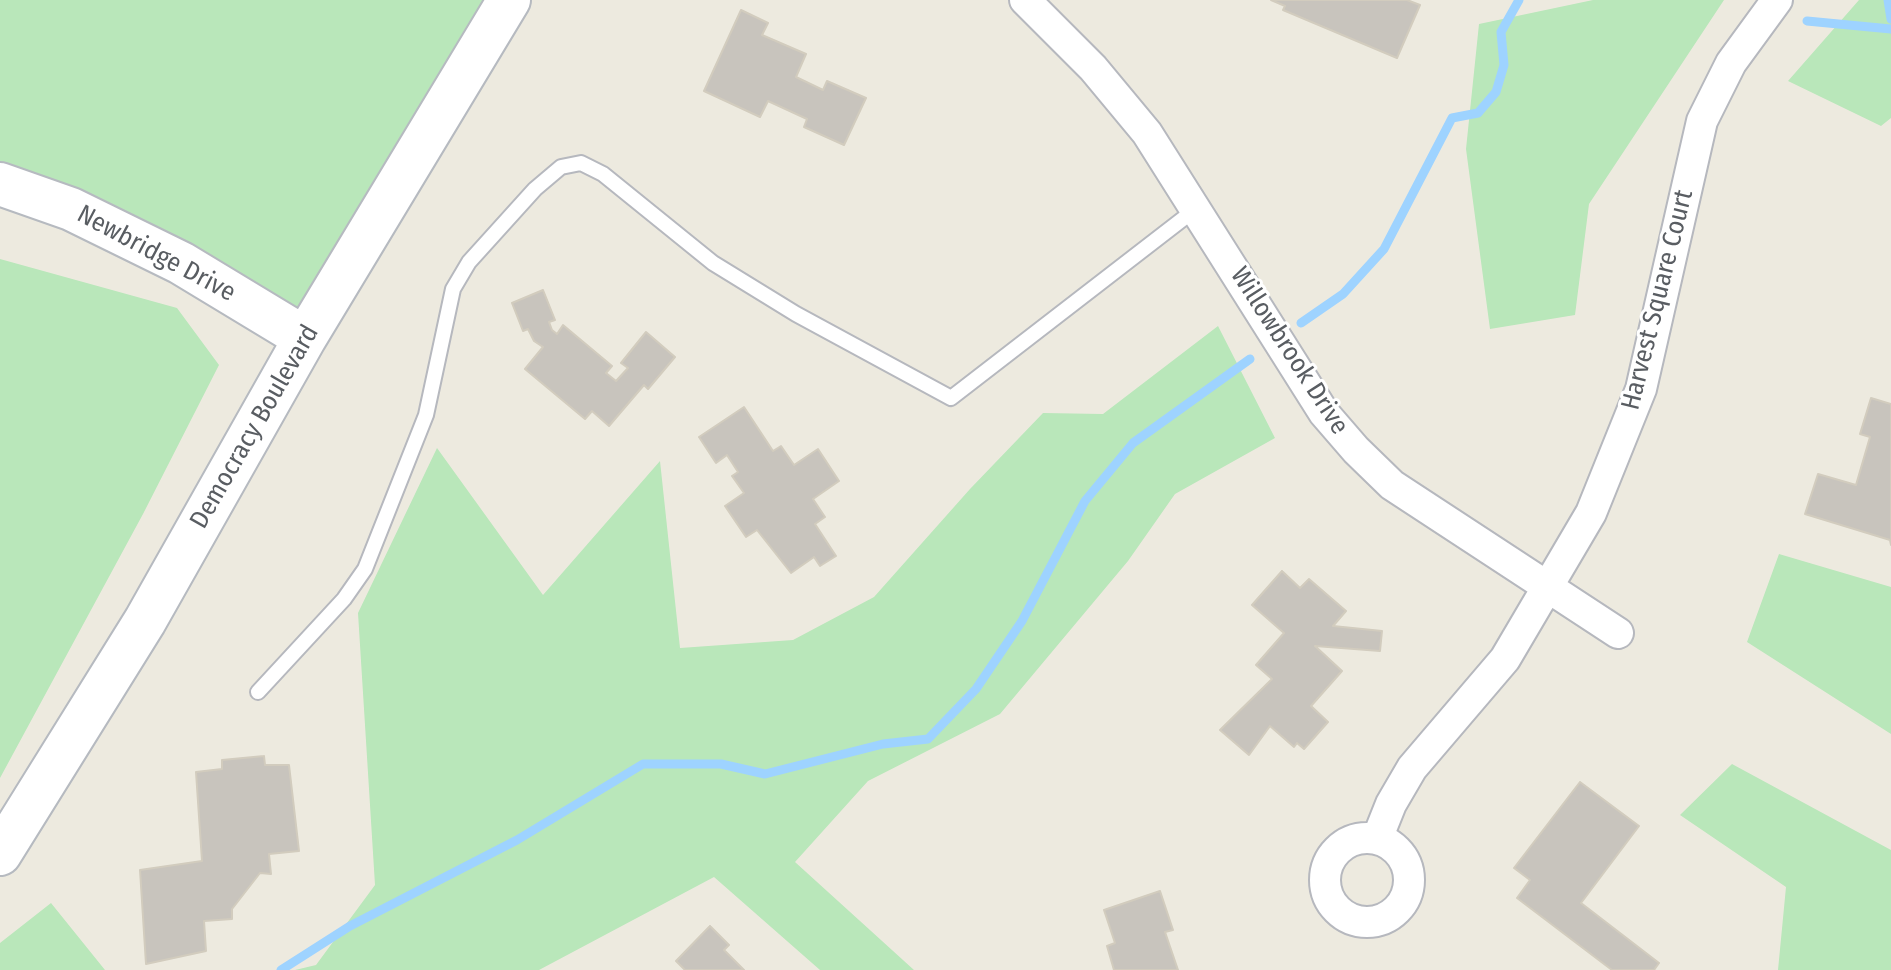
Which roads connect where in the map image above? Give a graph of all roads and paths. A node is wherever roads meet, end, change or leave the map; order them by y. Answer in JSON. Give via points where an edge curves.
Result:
{"nodes":[{"id":1,"x":509,"y":0,"type":"edge"},
{"id":2,"x":1025,"y":0,"type":"edge"},
{"id":3,"x":1777,"y":0,"type":"edge"},
{"id":4,"x":0,"y":184,"type":"edge"},
{"id":5,"x":1197,"y":207,"type":"junction"},
{"id":6,"x":305,"y":338,"type":"junction"},
{"id":7,"x":1548,"y":587,"type":"junction"},
{"id":8,"x":1618,"y":633,"type":"dead end"},
{"id":9,"x":258,"y":692,"type":"dead end"},
{"id":10,"x":1377,"y":839,"type":"dead end"},
{"id":11,"x":0,"y":854,"type":"edge"}],
"edges":[{"from":1,"to":6,"type":"main road","name":"Democracy Boulevard"},
{"from":2,"to":5,"type":"street","name":"Willowbrook Drive","via":[[1093,68],[1147,133]]},
{"from":3,"to":7,"type":"street","name":"Harvest Square Court","via":[[1731,63],[1702,121],[1641,389],[1591,513]]},
{"from":4,"to":6,"type":"main road","name":"Newbridge Drive","via":[[71,209],[181,263]]},
{"from":5,"to":7,"type":"street","name":"Willowbrook Drive","via":[[1324,413],[1356,450],[1392,485]]},
{"from":5,"to":9,"type":"lane","via":[[951,398],[713,263],[603,174],[581,163],[561,167],[469,262],[453,289],[426,415],[365,569]]},
{"from":6,"to":11,"type":"main road","name":"Democracy Boulevard","via":[[145,621]]},
{"from":7,"to":8,"type":"street","name":"Willowbrook Drive"},
{"from":7,"to":10,"type":"street","name":"Harvest Square Court","via":[[1505,659],[1412,768]]}]}
